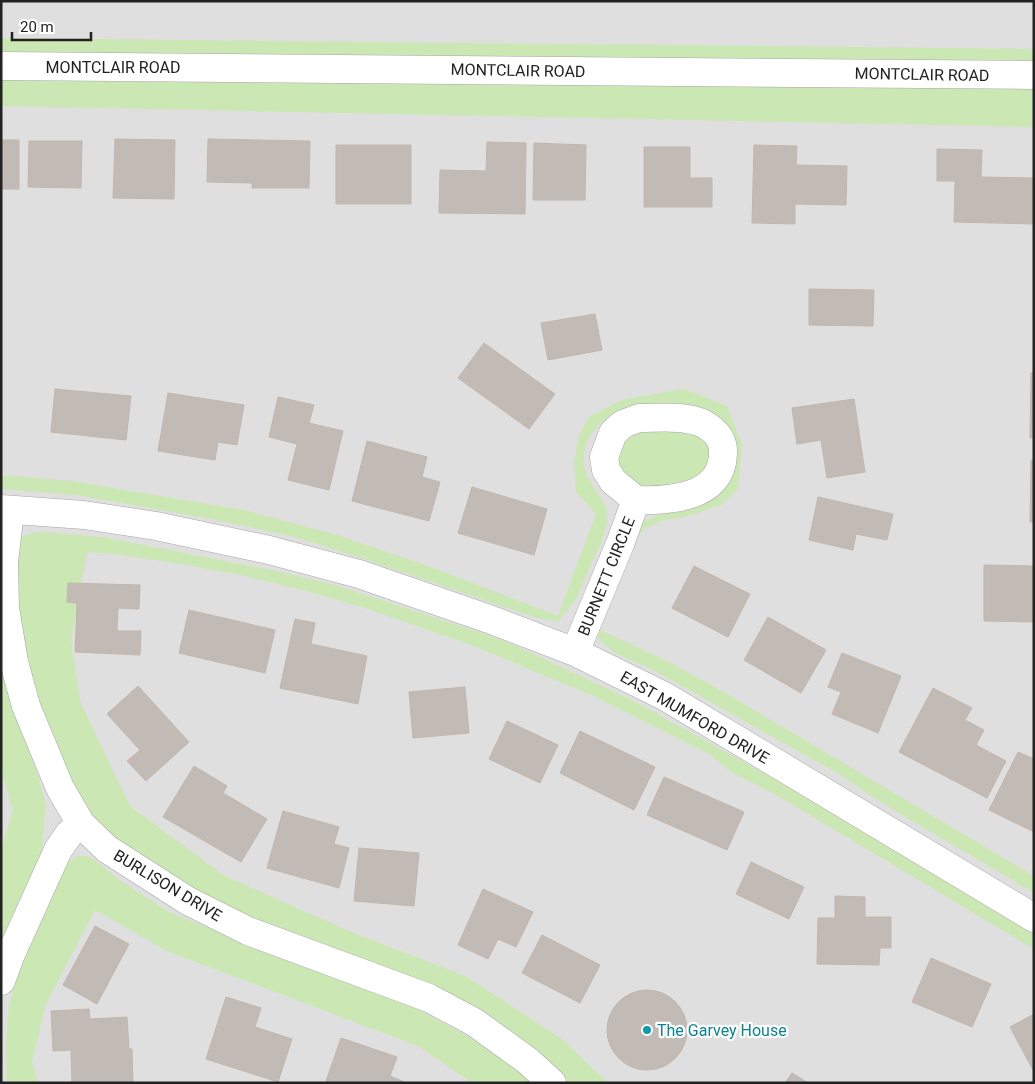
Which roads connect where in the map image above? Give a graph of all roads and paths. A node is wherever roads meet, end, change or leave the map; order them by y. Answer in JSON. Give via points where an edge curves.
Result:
{"nodes":[{"id":1,"x":1,"y":66,"type":"edge"},
{"id":2,"x":1034,"y":75,"type":"edge"},
{"id":3,"x":636,"y":500,"type":"dead end"},
{"id":4,"x":6,"y":509,"type":"edge"},
{"id":5,"x":575,"y":652,"type":"junction"},
{"id":6,"x":80,"y":824,"type":"junction"},
{"id":7,"x":1034,"y":918,"type":"edge"},
{"id":8,"x":1,"y":982,"type":"edge"},
{"id":9,"x":552,"y":1083,"type":"edge"}],
"edges":[{"from":1,"to":2,"type":"street","name":"MONTCLAIR ROAD"},
{"from":3,"to":5,"type":"street","name":"BURNETT CIRCLE"},
{"from":4,"to":5,"type":"street","name":"EAST MUMFORD DRIVE","via":[[84,515],[156,526],[269,550],[359,574]]},
{"from":4,"to":6,"type":"street","name":"BURLISON DRIVE","via":[[5,608],[14,662],[26,706],[60,788]]},
{"from":5,"to":7,"type":"street","name":"EAST MUMFORD DRIVE","via":[[666,697]]},
{"from":6,"to":8,"type":"street","via":[[58,850]]},
{"from":6,"to":9,"type":"street","name":"BURLISON DRIVE","via":[[107,849],[188,901],[248,931],[429,998],[474,1022],[528,1061]]}]}
